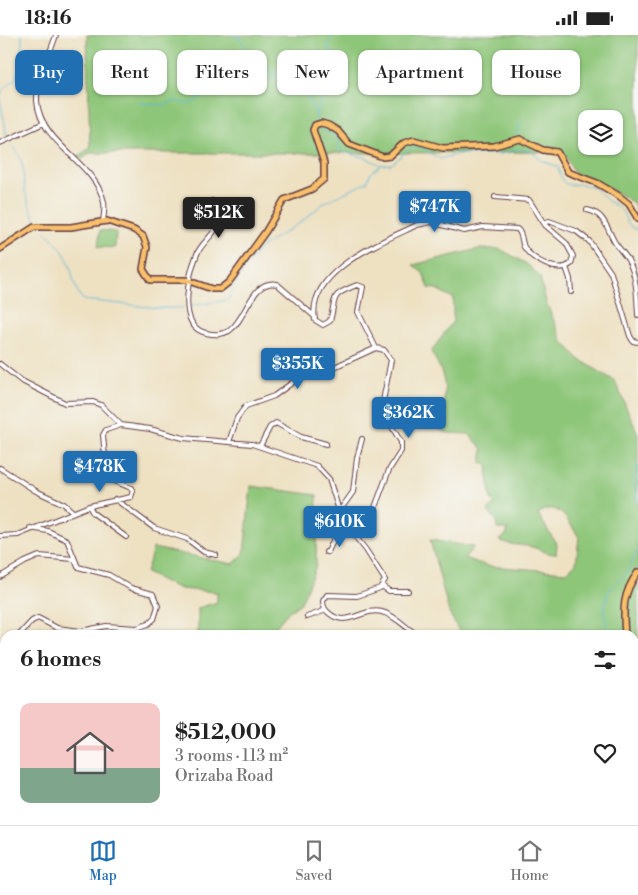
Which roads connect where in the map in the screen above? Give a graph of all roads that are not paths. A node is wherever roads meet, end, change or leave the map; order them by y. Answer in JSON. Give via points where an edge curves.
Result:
{"nodes":[{"id":1,"x":56,"y":35,"type":"edge"},
{"id":2,"x":44,"y":123,"type":"junction"},
{"id":3,"x":0,"y":143,"type":"edge"},
{"id":4,"x":495,"y":197,"type":"dead end"},
{"id":5,"x":212,"y":201,"type":"dead end"},
{"id":6,"x":587,"y":210,"type":"dead end"},
{"id":7,"x":638,"y":219,"type":"edge"},
{"id":8,"x":103,"y":221,"type":"junction"},
{"id":9,"x":544,"y":223,"type":"junction"},
{"id":10,"x":0,"y":249,"type":"edge"},
{"id":11,"x":566,"y":267,"type":"junction"},
{"id":12,"x":191,"y":281,"type":"junction"},
{"id":13,"x":571,"y":292,"type":"dead end"},
{"id":14,"x":638,"y":315,"type":"edge"},
{"id":15,"x":314,"y":316,"type":"junction"},
{"id":16,"x":638,"y":342,"type":"edge"},
{"id":17,"x":376,"y":348,"type":"junction"},
{"id":18,"x":0,"y":364,"type":"edge"},
{"id":19,"x":121,"y":425,"type":"junction"},
{"id":20,"x":362,"y":439,"type":"dead end"},
{"id":21,"x":229,"y":442,"type":"junction"},
{"id":22,"x":326,"y":444,"type":"dead end"},
{"id":23,"x":260,"y":446,"type":"junction"},
{"id":24,"x":0,"y":467,"type":"edge"},
{"id":25,"x":115,"y":499,"type":"junction"},
{"id":26,"x":89,"y":506,"type":"junction"},
{"id":27,"x":73,"y":512,"type":"junction"},
{"id":28,"x":338,"y":513,"type":"junction"},
{"id":29,"x":342,"y":520,"type":"junction"},
{"id":30,"x":346,"y":527,"type":"junction"},
{"id":31,"x":30,"y":528,"type":"junction"},
{"id":32,"x":0,"y":536,"type":"edge"},
{"id":33,"x":126,"y":537,"type":"dead end"},
{"id":34,"x":326,"y":551,"type":"dead end"},
{"id":35,"x":216,"y":555,"type":"dead end"},
{"id":36,"x":74,"y":559,"type":"junction"},
{"id":37,"x":638,"y":572,"type":"edge"},
{"id":38,"x":0,"y":577,"type":"edge"},
{"id":39,"x":382,"y":586,"type":"junction"},
{"id":40,"x":408,"y":591,"type":"dead end"},
{"id":41,"x":326,"y":610,"type":"junction"},
{"id":42,"x":307,"y":617,"type":"dead end"},
{"id":43,"x":24,"y":630,"type":"edge"},
{"id":44,"x":72,"y":630,"type":"edge"},
{"id":45,"x":86,"y":630,"type":"edge"},
{"id":46,"x":410,"y":630,"type":"edge"},
{"id":47,"x":625,"y":630,"type":"edge"}],
"edges":[{"from":1,"to":2,"type":"street","via":[[38,93]]},
{"from":2,"to":3,"type":"street"},
{"from":2,"to":8,"type":"street","via":[[100,192],[105,206]]},
{"from":4,"to":9,"type":"street","via":[[529,200]]},
{"from":5,"to":12,"type":"street","via":[[219,212],[219,222],[201,247]]},
{"from":6,"to":14,"type":"street","via":[[603,219],[616,246],[629,262]]},
{"from":7,"to":12,"type":"main road","via":[[621,197],[568,172],[557,152],[543,150],[522,139],[494,146],[443,148],[412,140],[390,156],[383,157],[349,144],[335,129],[318,123],[313,128],[324,163],[322,181],[284,201],[224,288],[212,289]]},
{"from":8,"to":10,"type":"main road","via":[[74,227],[34,227]]},
{"from":8,"to":12,"type":"main road","via":[[126,227],[143,237],[146,250],[143,269],[148,279]]},
{"from":9,"to":11,"type":"street","via":[[572,253],[572,261]]},
{"from":9,"to":16,"type":"street","via":[[549,221],[576,231],[589,241],[611,273],[630,336]]},
{"from":11,"to":13,"type":"street"},
{"from":11,"to":15,"type":"street","via":[[548,265],[531,254],[517,229],[483,227],[464,231],[423,223],[376,246],[334,273],[319,290]]},
{"from":12,"to":15,"type":"street","via":[[186,305],[193,325],[199,331],[216,334],[232,329],[259,288],[270,283],[277,284]]},
{"from":15,"to":17,"type":"street","via":[[318,324],[328,323],[336,296],[361,285],[364,291],[358,312]]},
{"from":17,"to":21,"type":"street","via":[[319,373],[300,377],[274,396],[246,406],[236,418]]},
{"from":17,"to":30,"type":"street","via":[[382,349],[391,360],[384,389],[384,409],[401,451],[374,511]]},
{"from":18,"to":19,"type":"street","via":[[28,385],[65,403],[93,402],[101,405]]},
{"from":19,"to":21,"type":"street","via":[[182,438]]},
{"from":19,"to":25,"type":"street","via":[[103,435],[106,476],[110,481],[129,487],[133,493],[130,498]]},
{"from":20,"to":28,"type":"street","via":[[353,491]]},
{"from":21,"to":23,"type":"street"},
{"from":22,"to":23,"type":"street","via":[[300,437],[276,423],[270,427]]},
{"from":23,"to":28,"type":"street","via":[[321,469],[329,479]]},
{"from":24,"to":27,"type":"street"},
{"from":25,"to":26,"type":"street"},
{"from":25,"to":35,"type":"street","via":[[154,528],[187,539],[204,552]]},
{"from":26,"to":27,"type":"street"},
{"from":26,"to":33,"type":"street","via":[[93,513]]},
{"from":27,"to":31,"type":"street"},
{"from":28,"to":29,"type":"street"},
{"from":29,"to":30,"type":"street"},
{"from":29,"to":34,"type":"street"},
{"from":30,"to":39,"type":"street","via":[[383,574],[385,581]]},
{"from":31,"to":32,"type":"street","via":[[18,535]]},
{"from":31,"to":36,"type":"street","via":[[67,540]]},
{"from":36,"to":38,"type":"street","via":[[39,556]]},
{"from":36,"to":45,"type":"street","via":[[80,568],[109,575],[128,587],[155,596],[158,606],[154,619],[137,628],[106,626]]},
{"from":37,"to":47,"type":"main road","via":[[625,595]]},
{"from":39,"to":40,"type":"street","via":[[389,591]]},
{"from":39,"to":41,"type":"street","via":[[357,596],[329,594],[323,601]]},
{"from":41,"to":42,"type":"street"},
{"from":41,"to":46,"type":"street","via":[[345,620],[369,611],[384,613]]},
{"from":43,"to":44,"type":"street","via":[[36,619],[42,619]]}]}
